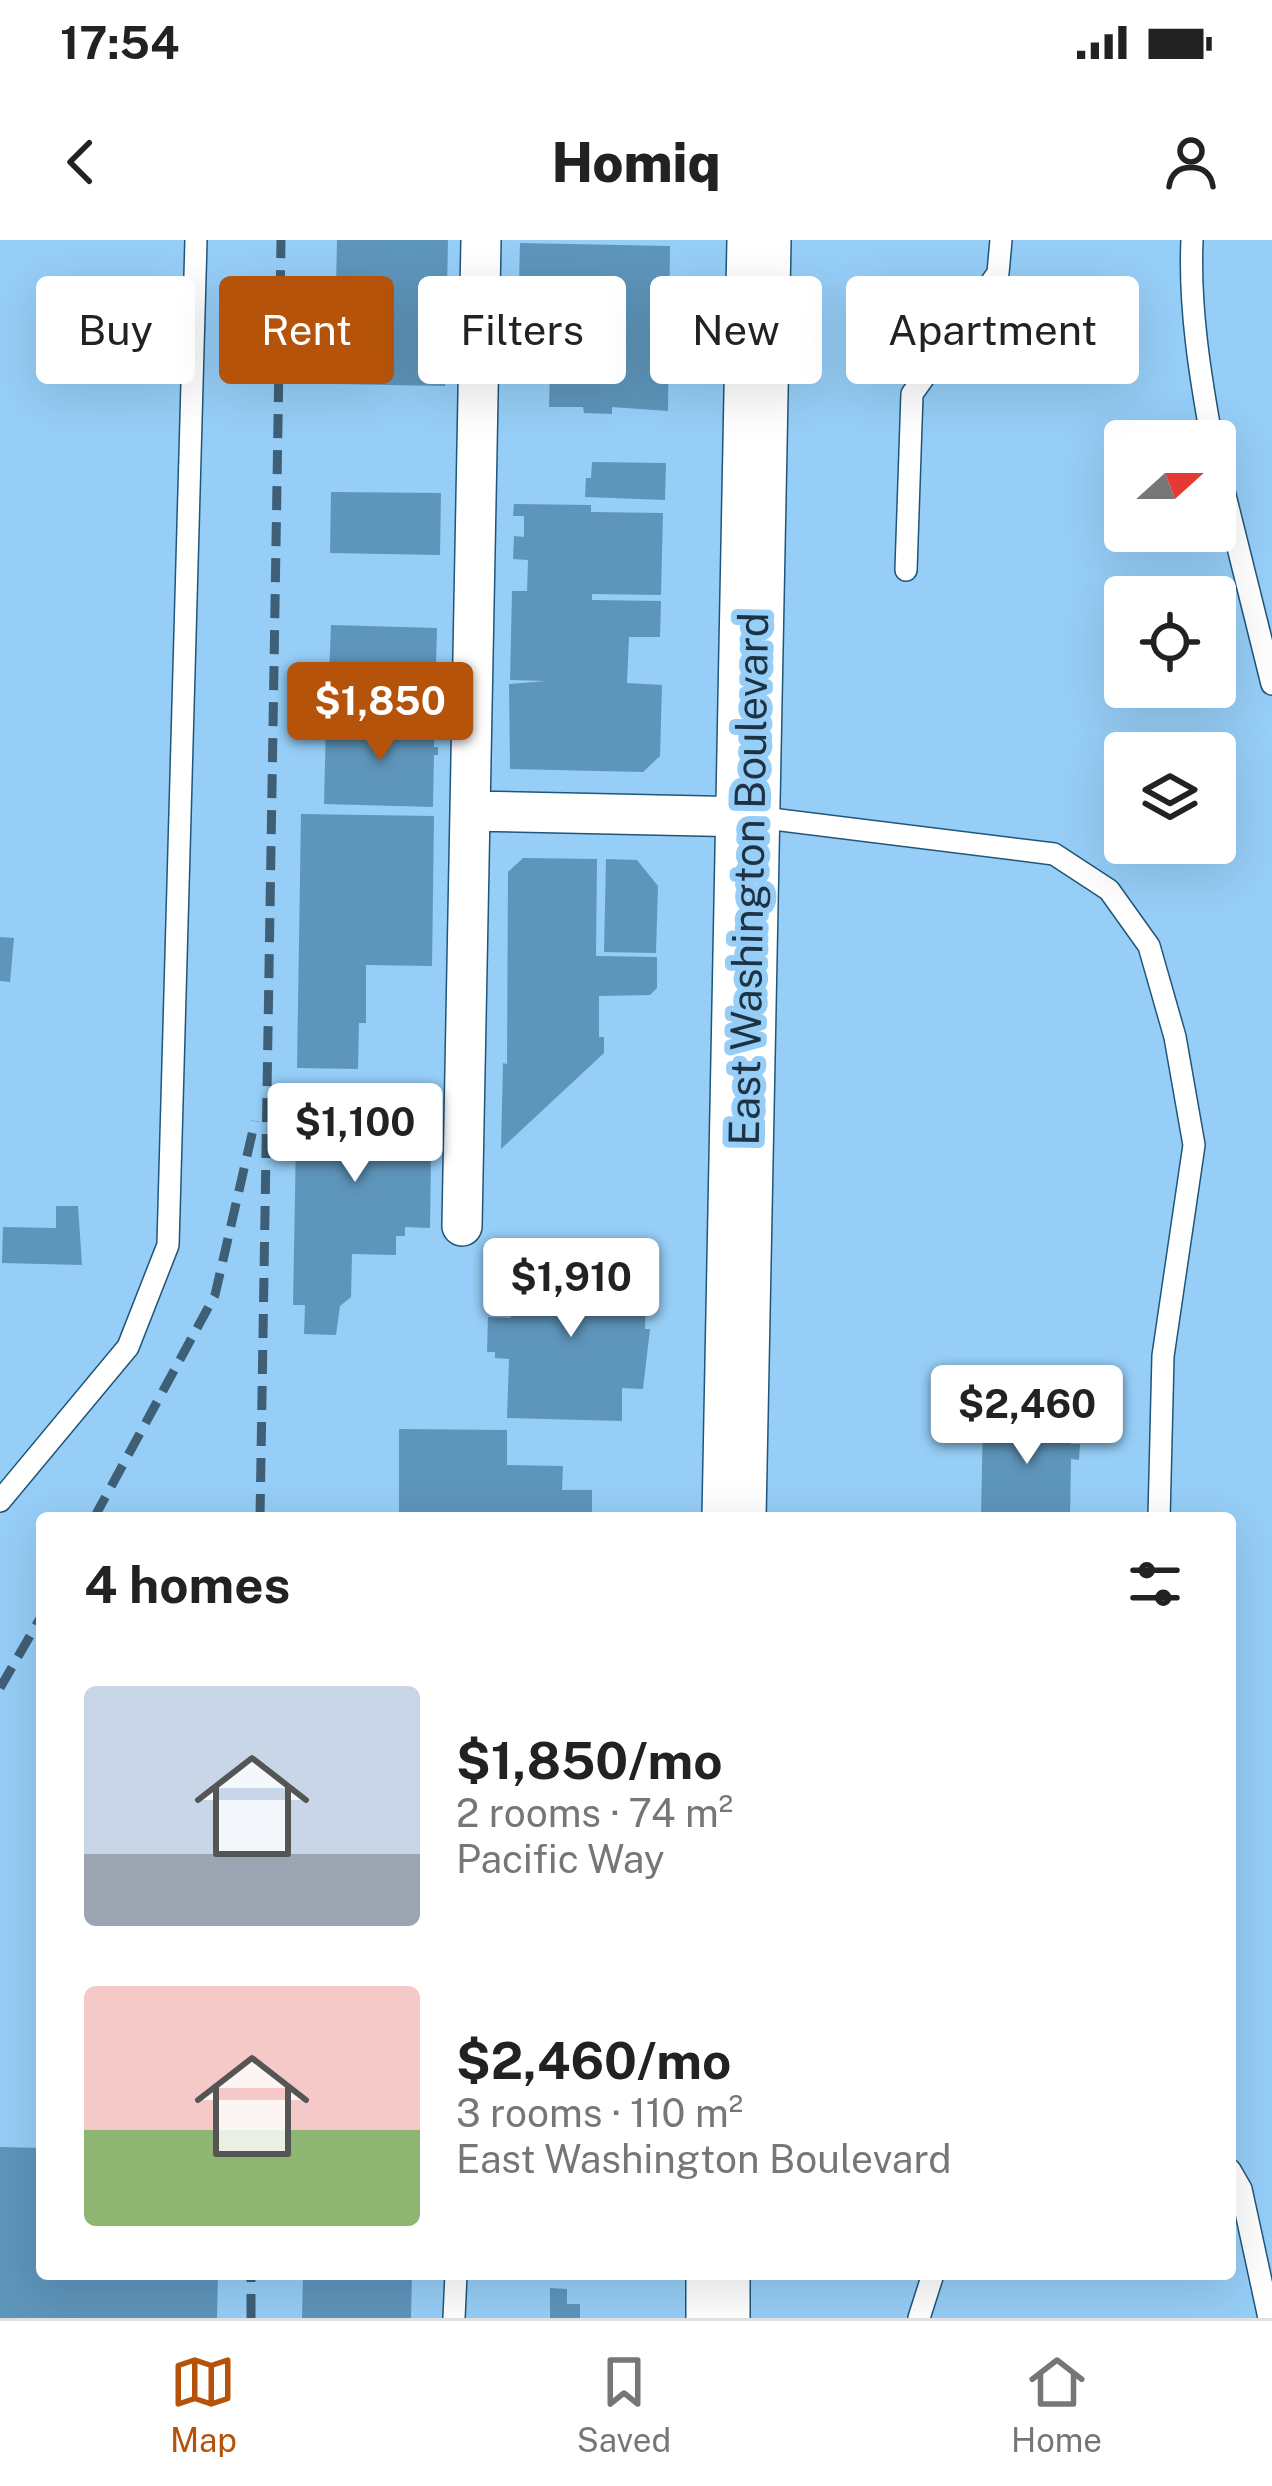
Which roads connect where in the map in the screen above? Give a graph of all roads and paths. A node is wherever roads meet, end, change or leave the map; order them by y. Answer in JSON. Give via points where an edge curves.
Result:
{"nodes":[{"id":1,"x":196,"y":240,"type":"edge"},
{"id":2,"x":481,"y":240,"type":"edge"},
{"id":3,"x":759,"y":240,"type":"edge"},
{"id":4,"x":1001,"y":240,"type":"edge"},
{"id":5,"x":1192,"y":240,"type":"edge"},
{"id":6,"x":1208,"y":420,"type":"edge"},
{"id":7,"x":1236,"y":539,"type":"edge"},
{"id":8,"x":906,"y":570,"type":"dead end"},
{"id":9,"x":1272,"y":684,"type":"edge"},
{"id":10,"x":470,"y":811,"type":"junction"},
{"id":11,"x":749,"y":817,"type":"junction"},
{"id":12,"x":462,"y":1226,"type":"dead end"},
{"id":13,"x":0,"y":1501,"type":"edge"},
{"id":14,"x":734,"y":1512,"type":"edge"},
{"id":15,"x":1159,"y":1512,"type":"edge"},
{"id":16,"x":1236,"y":2180,"type":"edge"},
{"id":17,"x":456,"y":2280,"type":"edge"},
{"id":18,"x":718,"y":2280,"type":"edge"},
{"id":19,"x":931,"y":2280,"type":"edge"},
{"id":20,"x":454,"y":2318,"type":"edge"},
{"id":21,"x":718,"y":2318,"type":"edge"},
{"id":22,"x":920,"y":2318,"type":"edge"},
{"id":23,"x":1269,"y":2318,"type":"edge"}],
"edges":[{"from":1,"to":13,"type":"lane","via":[[168,1245],[128,1347]]},
{"from":2,"to":10,"type":"street"},
{"from":3,"to":11,"type":"main road","name":"East Washington Boulevard"},
{"from":4,"to":8,"type":"lane","via":[[998,273],[912,394]]},
{"from":5,"to":6,"type":"lane"},
{"from":7,"to":9,"type":"lane"},
{"from":10,"to":11,"type":"street"},
{"from":10,"to":12,"type":"street"},
{"from":11,"to":14,"type":"main road","name":"East Washington Boulevard"},
{"from":11,"to":15,"type":"lane","via":[[1054,854],[1109,890],[1150,946],[1194,1145],[1162,1356]]},
{"from":16,"to":23,"type":"lane"},
{"from":17,"to":20,"type":"lane"},
{"from":18,"to":21,"type":"main road"},
{"from":19,"to":22,"type":"lane"}]}
